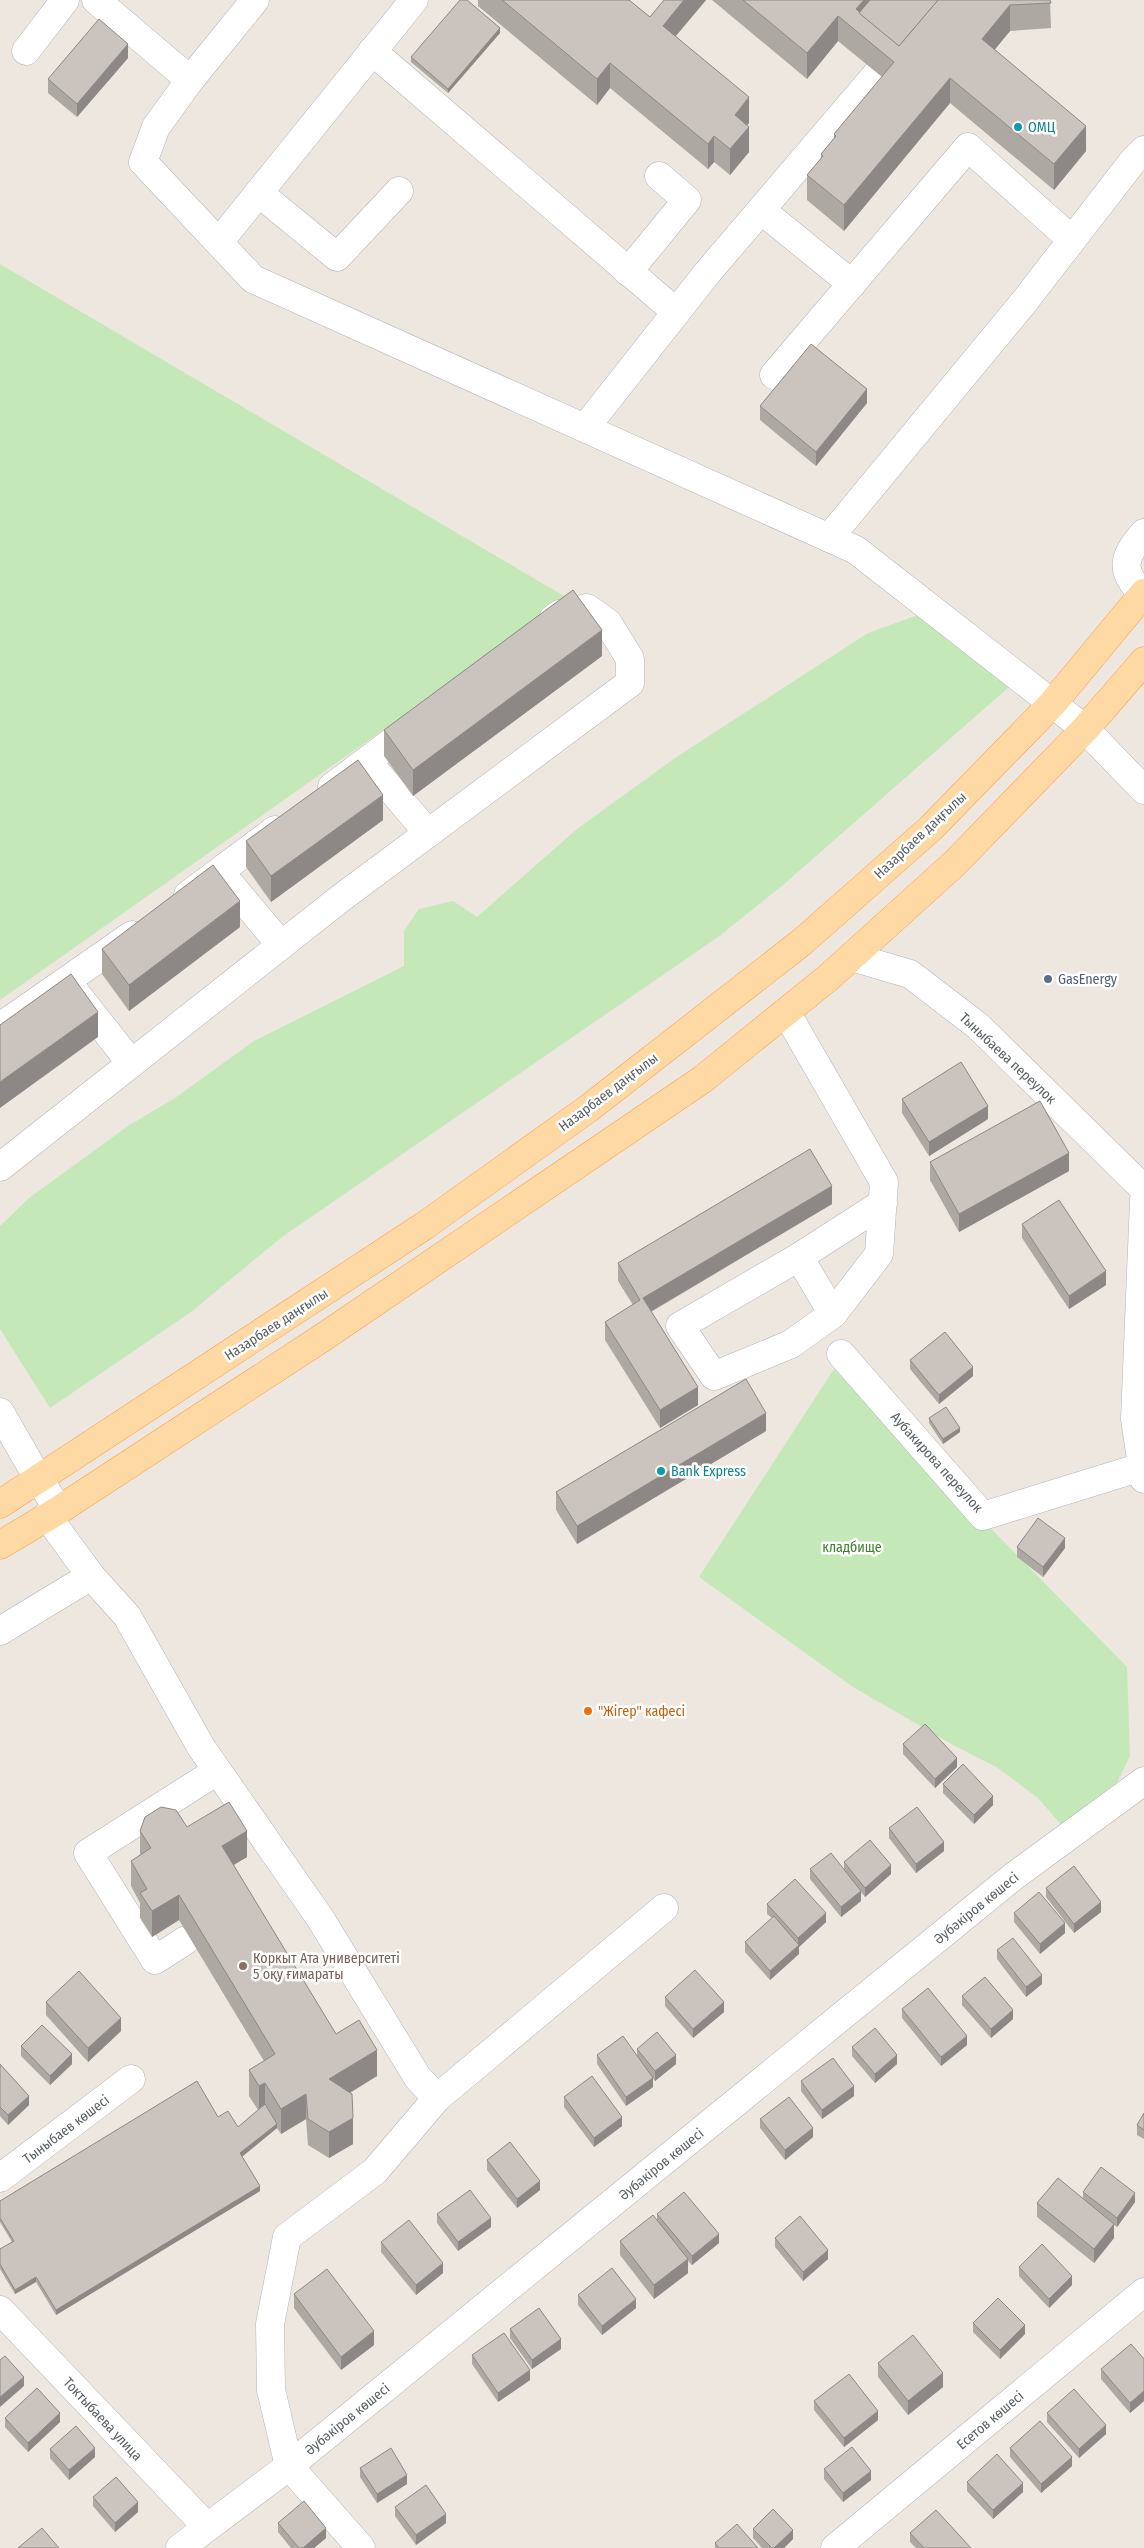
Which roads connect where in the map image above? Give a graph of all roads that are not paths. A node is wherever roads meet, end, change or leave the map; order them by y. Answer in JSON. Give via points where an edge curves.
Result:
{"nodes":[{"id":1,"x":65,"y":0,"type":"edge"},
{"id":2,"x":96,"y":0,"type":"edge"},
{"id":3,"x":254,"y":0,"type":"edge"},
{"id":4,"x":414,"y":0,"type":"edge"},
{"id":5,"x":940,"y":0,"type":"edge"},
{"id":6,"x":26,"y":51,"type":"dead end"},
{"id":7,"x":372,"y":51,"type":"junction"},
{"id":8,"x":190,"y":80,"type":"junction"},
{"id":9,"x":1144,"y":150,"type":"edge"},
{"id":10,"x":660,"y":176,"type":"dead end"},
{"id":11,"x":399,"y":191,"type":"dead end"},
{"id":12,"x":258,"y":193,"type":"junction"},
{"id":13,"x":761,"y":210,"type":"junction"},
{"id":14,"x":1072,"y":240,"type":"junction"},
{"id":15,"x":219,"y":242,"type":"junction"},
{"id":16,"x":628,"y":272,"type":"junction"},
{"id":17,"x":852,"y":284,"type":"junction"},
{"id":18,"x":676,"y":312,"type":"junction"},
{"id":19,"x":774,"y":375,"type":"dead end"},
{"id":20,"x":585,"y":428,"type":"junction"},
{"id":21,"x":1144,"y":533,"type":"edge"},
{"id":22,"x":829,"y":538,"type":"junction"},
{"id":23,"x":1144,"y":593,"type":"edge"},
{"id":24,"x":529,"y":637,"type":"edge"},
{"id":25,"x":1144,"y":661,"type":"edge"},
{"id":26,"x":1052,"y":704,"type":"junction"},
{"id":27,"x":436,"y":708,"type":"edge"},
{"id":28,"x":1084,"y":729,"type":"junction"},
{"id":29,"x":367,"y":760,"type":"junction"},
{"id":30,"x":1144,"y":790,"type":"edge"},
{"id":31,"x":428,"y":833,"type":"junction"},
{"id":32,"x":220,"y":872,"type":"junction"},
{"id":33,"x":281,"y":945,"type":"junction"},
{"id":34,"x":852,"y":957,"type":"junction"},
{"id":35,"x":68,"y":982,"type":"junction"},
{"id":36,"x":786,"y":1012,"type":"junction"},
{"id":37,"x":0,"y":1026,"type":"edge"},
{"id":38,"x":131,"y":1063,"type":"junction"},
{"id":39,"x":0,"y":1167,"type":"edge"},
{"id":40,"x":1144,"y":1203,"type":"edge"},
{"id":41,"x":883,"y":1204,"type":"junction"},
{"id":42,"x":799,"y":1257,"type":"junction"},
{"id":43,"x":833,"y":1314,"type":"junction"},
{"id":44,"x":841,"y":1354,"type":"dead end"},
{"id":45,"x":0,"y":1412,"type":"edge"},
{"id":46,"x":1143,"y":1473,"type":"edge"},
{"id":47,"x":39,"y":1480,"type":"junction"},
{"id":48,"x":0,"y":1504,"type":"edge"},
{"id":49,"x":53,"y":1513,"type":"junction"},
{"id":50,"x":0,"y":1545,"type":"edge"},
{"id":51,"x":90,"y":1576,"type":"junction"},
{"id":52,"x":3,"y":1623,"type":"edge"},
{"id":53,"x":217,"y":1771,"type":"junction"},
{"id":54,"x":1144,"y":1781,"type":"edge"},
{"id":55,"x":664,"y":1908,"type":"dead end"},
{"id":56,"x":186,"y":1940,"type":"edge"},
{"id":57,"x":131,"y":2079,"type":"dead end"},
{"id":58,"x":438,"y":2098,"type":"junction"},
{"id":59,"x":0,"y":2178,"type":"edge"},
{"id":60,"x":1144,"y":2292,"type":"edge"},
{"id":61,"x":0,"y":2310,"type":"edge"},
{"id":62,"x":290,"y":2466,"type":"junction"},
{"id":63,"x":207,"y":2527,"type":"junction"},
{"id":64,"x":180,"y":2548,"type":"edge"},
{"id":65,"x":361,"y":2548,"type":"edge"},
{"id":66,"x":835,"y":2548,"type":"edge"}],
"edges":[{"from":1,"to":6,"type":"street"},
{"from":2,"to":8,"type":"street"},
{"from":3,"to":8,"type":"street"},
{"from":4,"to":7,"type":"street"},
{"from":5,"to":13,"type":"street"},
{"from":7,"to":12,"type":"street"},
{"from":7,"to":16,"type":"street"},
{"from":8,"to":15,"type":"street","via":[[156,127],[143,162]]},
{"from":9,"to":14,"type":"street"},
{"from":10,"to":16,"type":"street","via":[[687,200]]},
{"from":11,"to":12,"type":"street","via":[[337,257]]},
{"from":12,"to":15,"type":"street"},
{"from":13,"to":17,"type":"street"},
{"from":13,"to":18,"type":"street"},
{"from":14,"to":17,"type":"street","via":[[968,147]]},
{"from":14,"to":22,"type":"street"},
{"from":15,"to":20,"type":"street","via":[[253,279]]},
{"from":16,"to":18,"type":"street"},
{"from":17,"to":19,"type":"street"},
{"from":18,"to":20,"type":"street"},
{"from":20,"to":22,"type":"street"},
{"from":21,"to":23,"type":"street","via":[[1126,559],[1127,572],[1133,584]]},
{"from":22,"to":26,"type":"street","via":[[856,550]]},
{"from":23,"to":26,"type":"main road","name":"Назарбаев даңғылы"},
{"from":24,"to":31,"type":"street","via":[[560,614],[587,608],[608,622],[630,658],[630,683]]},
{"from":25,"to":28,"type":"main road"},
{"from":26,"to":28,"type":"street"},
{"from":26,"to":47,"type":"main road","name":"Назарбаев даңғылы","via":[[931,828],[802,942],[589,1108],[424,1226]]},
{"from":27,"to":29,"type":"street"},
{"from":28,"to":30,"type":"street"},
{"from":28,"to":34,"type":"main road","via":[[955,863]]},
{"from":29,"to":31,"type":"street"},
{"from":29,"to":32,"type":"street"},
{"from":31,"to":33,"type":"street"},
{"from":32,"to":33,"type":"street"},
{"from":32,"to":35,"type":"street"},
{"from":33,"to":38,"type":"street"},
{"from":34,"to":36,"type":"main road"},
{"from":34,"to":40,"type":"street","name":"Тыныбаева переулок","via":[[910,974],[978,1026]]},
{"from":35,"to":37,"type":"street"},
{"from":35,"to":38,"type":"street"},
{"from":36,"to":41,"type":"street","via":[[884,1182]]},
{"from":36,"to":49,"type":"main road","via":[[703,1079],[600,1150],[322,1338]]},
{"from":38,"to":39,"type":"street"},
{"from":40,"to":46,"type":"street","via":[[1135,1419]]},
{"from":41,"to":42,"type":"street"},
{"from":41,"to":43,"type":"street","via":[[880,1254]]},
{"from":42,"to":43,"type":"street"},
{"from":42,"to":43,"type":"street","via":[[680,1326],[714,1376],[792,1344]]},
{"from":44,"to":46,"type":"street","name":"Аубакирова переулок","via":[[983,1516]]},
{"from":45,"to":47,"type":"street"},
{"from":47,"to":48,"type":"main road","name":"Назарбаев даңғылы"},
{"from":47,"to":49,"type":"street"},
{"from":49,"to":50,"type":"main road"},
{"from":49,"to":51,"type":"street"},
{"from":51,"to":52,"type":"street"},
{"from":51,"to":53,"type":"street","via":[[126,1616]]},
{"from":53,"to":56,"type":"street","via":[[88,1853],[155,1960]]},
{"from":53,"to":58,"type":"street","via":[[320,1918],[418,2078]]},
{"from":54,"to":62,"type":"street","name":"Әубәкіров көшесі","via":[[1014,1876]]},
{"from":55,"to":58,"type":"street"},
{"from":57,"to":59,"type":"street","name":"Тыныбаев көшесі"},
{"from":58,"to":62,"type":"street","via":[[375,2172],[287,2237],[270,2324],[271,2390]]},
{"from":60,"to":66,"type":"street","name":"Есетов көшесі"},
{"from":61,"to":63,"type":"street","name":"Токтыбаева улица"},
{"from":62,"to":63,"type":"street","name":"Әубәкіров көшесі"},
{"from":62,"to":65,"type":"street"},
{"from":63,"to":64,"type":"street","name":"Әубәкіров көшесі"}]}
